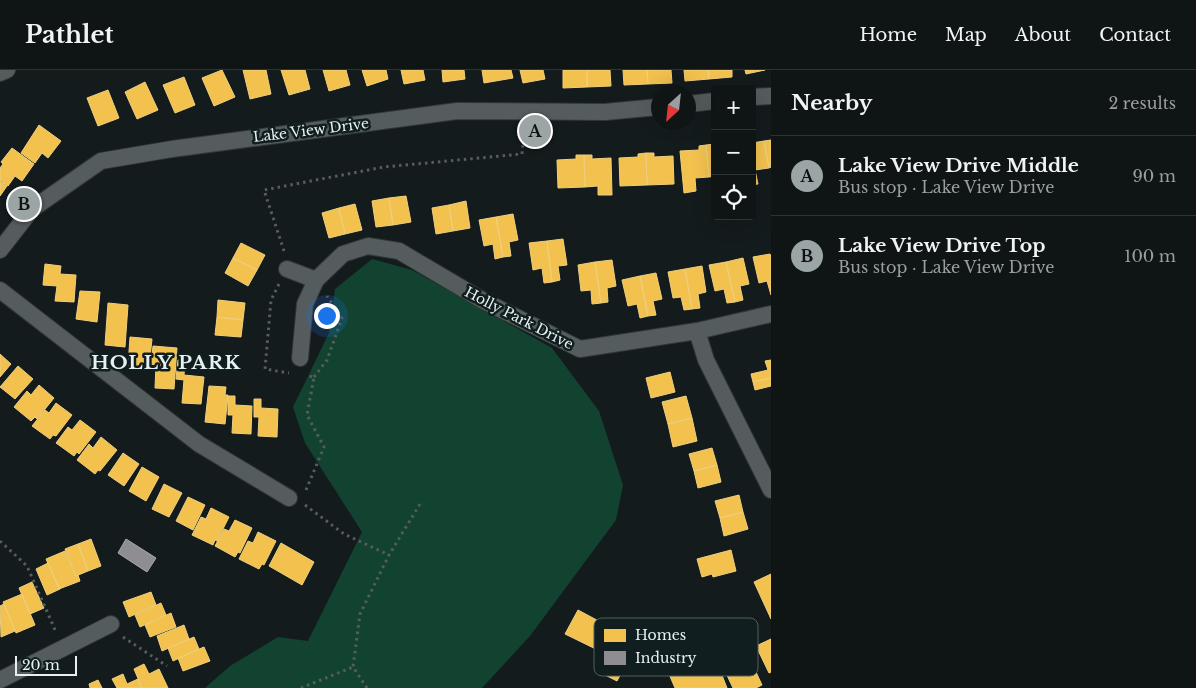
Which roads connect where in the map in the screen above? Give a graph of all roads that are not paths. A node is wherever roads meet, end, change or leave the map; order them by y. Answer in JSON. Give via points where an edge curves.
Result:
{"nodes":[{"id":1,"x":7,"y":70,"type":"edge"},
{"id":2,"x":0,"y":73,"type":"edge"},
{"id":3,"x":771,"y":96,"type":"edge"},
{"id":4,"x":756,"y":98,"type":"edge"},
{"id":5,"x":711,"y":101,"type":"edge"},
{"id":6,"x":696,"y":103,"type":"edge"},
{"id":7,"x":651,"y":107,"type":"edge"},
{"id":8,"x":0,"y":250,"type":"edge"},
{"id":9,"x":287,"y":269,"type":"road end"},
{"id":10,"x":316,"y":280,"type":"junction"},
{"id":11,"x":0,"y":290,"type":"edge"},
{"id":12,"x":771,"y":314,"type":"edge"},
{"id":13,"x":697,"y":331,"type":"junction"},
{"id":14,"x":298,"y":366,"type":"road end"},
{"id":15,"x":771,"y":490,"type":"edge"},
{"id":16,"x":295,"y":500,"type":"road end"},
{"id":17,"x":111,"y":624,"type":"road end"},
{"id":18,"x":0,"y":680,"type":"edge"}],
"edges":[{"from":1,"to":2,"type":"street"},
{"from":3,"to":4,"type":"street"},
{"from":5,"to":6,"type":"street"},
{"from":7,"to":8,"type":"street","name":"Lake View Drive","via":[[605,112],[457,111],[101,161],[32,209]]},
{"from":9,"to":10,"type":"street"},
{"from":10,"to":13,"type":"street","name":"Holly Park Drive","via":[[344,254],[368,246],[399,251],[482,300],[580,349]]},
{"from":10,"to":14,"type":"street","name":"Holly Park Drive","via":[[305,304]]},
{"from":11,"to":16,"type":"street","via":[[199,444]]},
{"from":12,"to":13,"type":"street","name":"Holly Park Drive"},
{"from":13,"to":15,"type":"street","via":[[706,360]]},
{"from":17,"to":18,"type":"street"}]}
